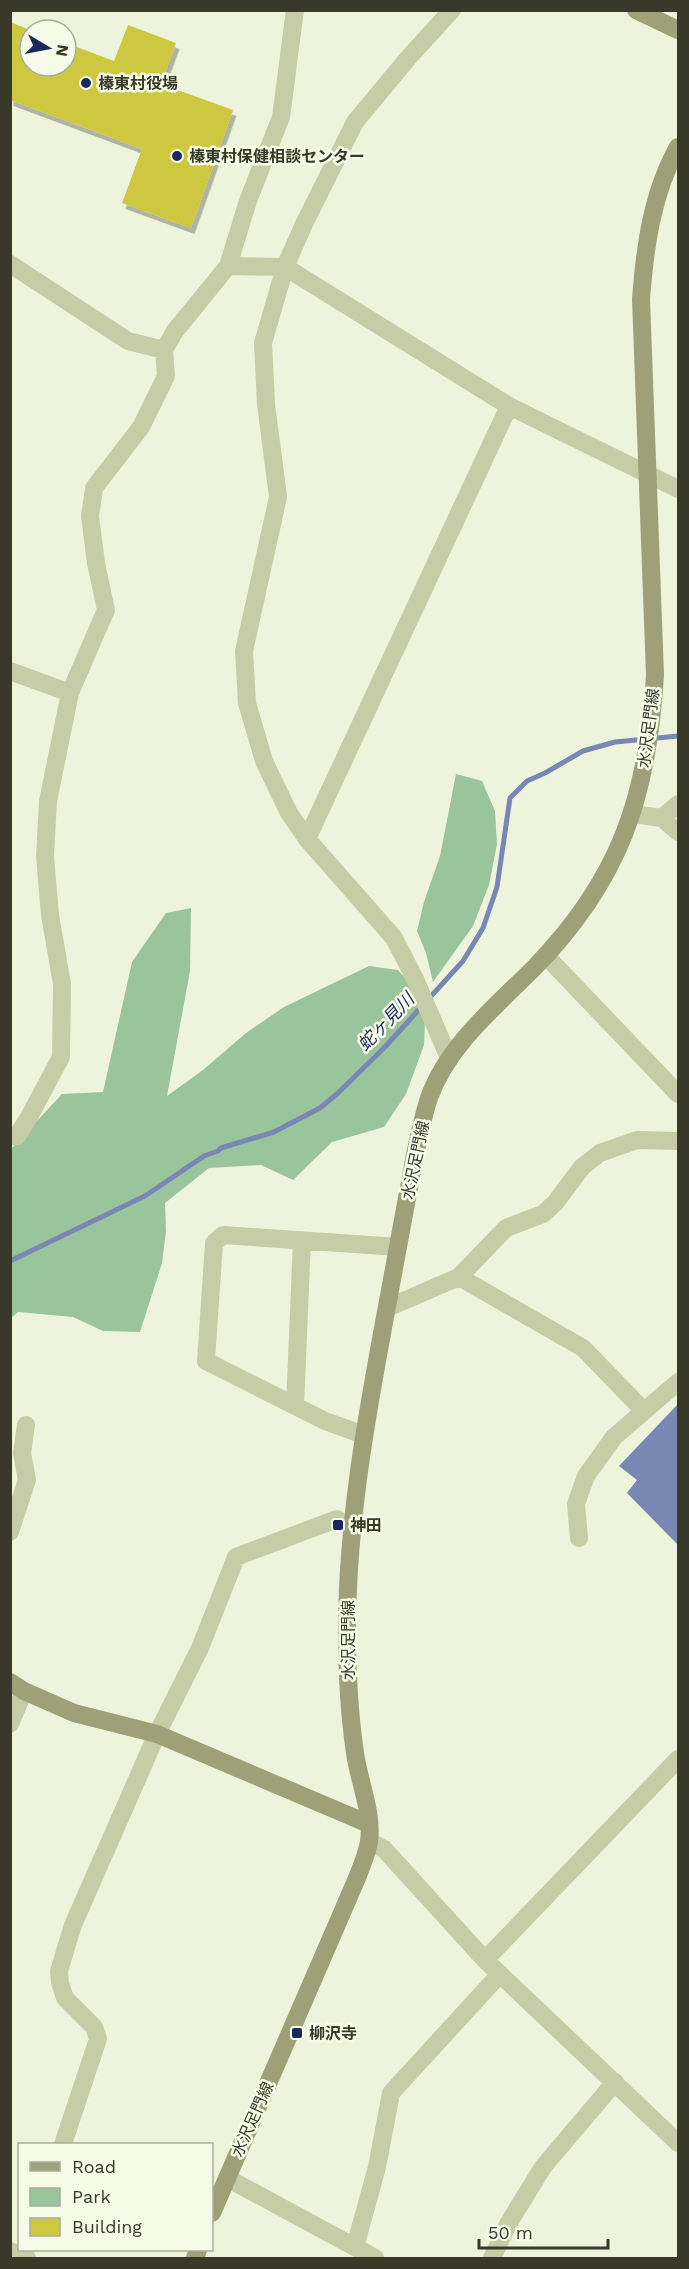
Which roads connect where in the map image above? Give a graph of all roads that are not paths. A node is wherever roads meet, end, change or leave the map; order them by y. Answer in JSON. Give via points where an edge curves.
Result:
{"nodes":[{"id":1,"x":295,"y":10,"type":"edge"},
{"id":2,"x":452,"y":10,"type":"edge"},
{"id":3,"x":636,"y":10,"type":"edge"},
{"id":4,"x":678,"y":30,"type":"edge"},
{"id":5,"x":678,"y":147,"type":"edge"},
{"id":6,"x":10,"y":264,"type":"edge"},
{"id":7,"x":228,"y":266,"type":"junction"},
{"id":8,"x":285,"y":267,"type":"junction"},
{"id":9,"x":164,"y":350,"type":"junction"},
{"id":10,"x":509,"y":406,"type":"junction"},
{"id":11,"x":647,"y":475,"type":"junction"},
{"id":12,"x":678,"y":489,"type":"edge"},
{"id":13,"x":10,"y":671,"type":"edge"},
{"id":14,"x":70,"y":693,"type":"junction"},
{"id":15,"x":678,"y":804,"type":"edge"},
{"id":16,"x":633,"y":814,"type":"junction"},
{"id":17,"x":662,"y":818,"type":"junction"},
{"id":18,"x":678,"y":832,"type":"edge"},
{"id":19,"x":307,"y":839,"type":"junction"},
{"id":20,"x":546,"y":956,"type":"junction"},
{"id":21,"x":449,"y":1058,"type":"junction"},
{"id":22,"x":678,"y":1094,"type":"edge"},
{"id":23,"x":10,"y":1136,"type":"edge"},
{"id":24,"x":678,"y":1141,"type":"edge"},
{"id":25,"x":302,"y":1240,"type":"junction"},
{"id":26,"x":398,"y":1247,"type":"junction"},
{"id":27,"x":459,"y":1277,"type":"junction"},
{"id":28,"x":387,"y":1308,"type":"junction"},
{"id":29,"x":678,"y":1382,"type":"edge"},
{"id":30,"x":294,"y":1406,"type":"junction"},
{"id":31,"x":644,"y":1411,"type":"junction"},
{"id":32,"x":26,"y":1425,"type":"dead end"},
{"id":33,"x":364,"y":1435,"type":"junction"},
{"id":34,"x":337,"y":1519,"type":"dead end"},
{"id":35,"x":10,"y":1532,"type":"edge"},
{"id":36,"x":579,"y":1538,"type":"dead end"},
{"id":37,"x":17,"y":1686,"type":"edge"},
{"id":38,"x":10,"y":1724,"type":"edge"},
{"id":39,"x":157,"y":1734,"type":"junction"},
{"id":40,"x":678,"y":1759,"type":"edge"},
{"id":41,"x":369,"y":1833,"type":"junction"},
{"id":42,"x":485,"y":1960,"type":"junction"},
{"id":43,"x":500,"y":1974,"type":"junction"},
{"id":44,"x":615,"y":2082,"type":"junction"},
{"id":45,"x":64,"y":2143,"type":"edge"},
{"id":46,"x":678,"y":2143,"type":"edge"},
{"id":47,"x":227,"y":2178,"type":"junction"},
{"id":48,"x":213,"y":2211,"type":"edge"},
{"id":49,"x":355,"y":2247,"type":"junction"},
{"id":50,"x":10,"y":2251,"type":"edge"},
{"id":51,"x":26,"y":2258,"type":"edge"},
{"id":52,"x":375,"y":2259,"type":"edge"},
{"id":53,"x":492,"y":2259,"type":"edge"}],
"edges":[{"from":1,"to":7,"type":"street","via":[[281,117]]},
{"from":2,"to":8,"type":"street","via":[[355,122]]},
{"from":3,"to":4,"type":"main road"},
{"from":5,"to":11,"type":"main road","name":"水沢足門線","via":[[655,207],[644,256],[641,299]]},
{"from":6,"to":9,"type":"street","via":[[129,341]]},
{"from":7,"to":8,"type":"street"},
{"from":7,"to":9,"type":"street"},
{"from":8,"to":10,"type":"street"},
{"from":8,"to":19,"type":"street","via":[[263,343],[278,497],[244,651],[247,703],[264,761],[289,813]]},
{"from":9,"to":14,"type":"street","via":[[166,376],[141,427],[94,488],[90,516],[106,610]]},
{"from":10,"to":11,"type":"street"},
{"from":10,"to":19,"type":"street"},
{"from":11,"to":12,"type":"street"},
{"from":11,"to":16,"type":"main road","name":"水沢足門線","via":[[655,675],[652,726]]},
{"from":13,"to":14,"type":"street"},
{"from":14,"to":23,"type":"street","via":[[48,801],[45,856],[62,984],[61,1057],[29,1117],[16,1136]]},
{"from":15,"to":17,"type":"street"},
{"from":16,"to":17,"type":"street"},
{"from":16,"to":20,"type":"main road","name":"水沢足門線","via":[[597,888]]},
{"from":17,"to":18,"type":"street"},
{"from":19,"to":21,"type":"street","via":[[394,938]]},
{"from":20,"to":21,"type":"main road","name":"水沢足門線"},
{"from":20,"to":22,"type":"street"},
{"from":21,"to":26,"type":"main road","name":"水沢足門線","via":[[429,1097]]},
{"from":24,"to":27,"type":"street","via":[[637,1140],[600,1153],[582,1167],[543,1214],[506,1228]]},
{"from":25,"to":26,"type":"street"},
{"from":25,"to":30,"type":"street"},
{"from":25,"to":30,"type":"street","via":[[223,1235],[214,1244],[206,1361]]},
{"from":26,"to":28,"type":"main road","name":"水沢足門線"},
{"from":27,"to":28,"type":"street"},
{"from":27,"to":31,"type":"street","via":[[583,1348]]},
{"from":28,"to":33,"type":"main road","name":"水沢足門線"},
{"from":29,"to":31,"type":"street"},
{"from":30,"to":33,"type":"street"},
{"from":31,"to":36,"type":"street","via":[[614,1437],[586,1476],[576,1504]]},
{"from":32,"to":35,"type":"street","via":[[22,1453],[27,1480]]},
{"from":33,"to":41,"type":"main road","name":"水沢足門線","via":[[358,1468],[347,1629],[355,1755]]},
{"from":34,"to":39,"type":"street","via":[[236,1557],[200,1648]]},
{"from":37,"to":38,"type":"street"},
{"from":37,"to":39,"type":"main road","via":[[74,1713]]},
{"from":39,"to":41,"type":"main road"},
{"from":39,"to":45,"type":"street","via":[[73,1925],[59,1971],[65,1998],[94,2027],[98,2038]]},
{"from":40,"to":42,"type":"street"},
{"from":41,"to":42,"type":"street"},
{"from":41,"to":47,"type":"main road","name":"水沢足門線","via":[[354,1885]]},
{"from":42,"to":43,"type":"street"},
{"from":43,"to":44,"type":"street"},
{"from":43,"to":49,"type":"street","via":[[391,2093],[377,2167]]},
{"from":44,"to":46,"type":"street"},
{"from":44,"to":53,"type":"street","via":[[543,2167]]},
{"from":47,"to":48,"type":"main road","name":"水沢足門線"},
{"from":47,"to":49,"type":"street"},
{"from":49,"to":52,"type":"street"},
{"from":50,"to":51,"type":"street"}]}
